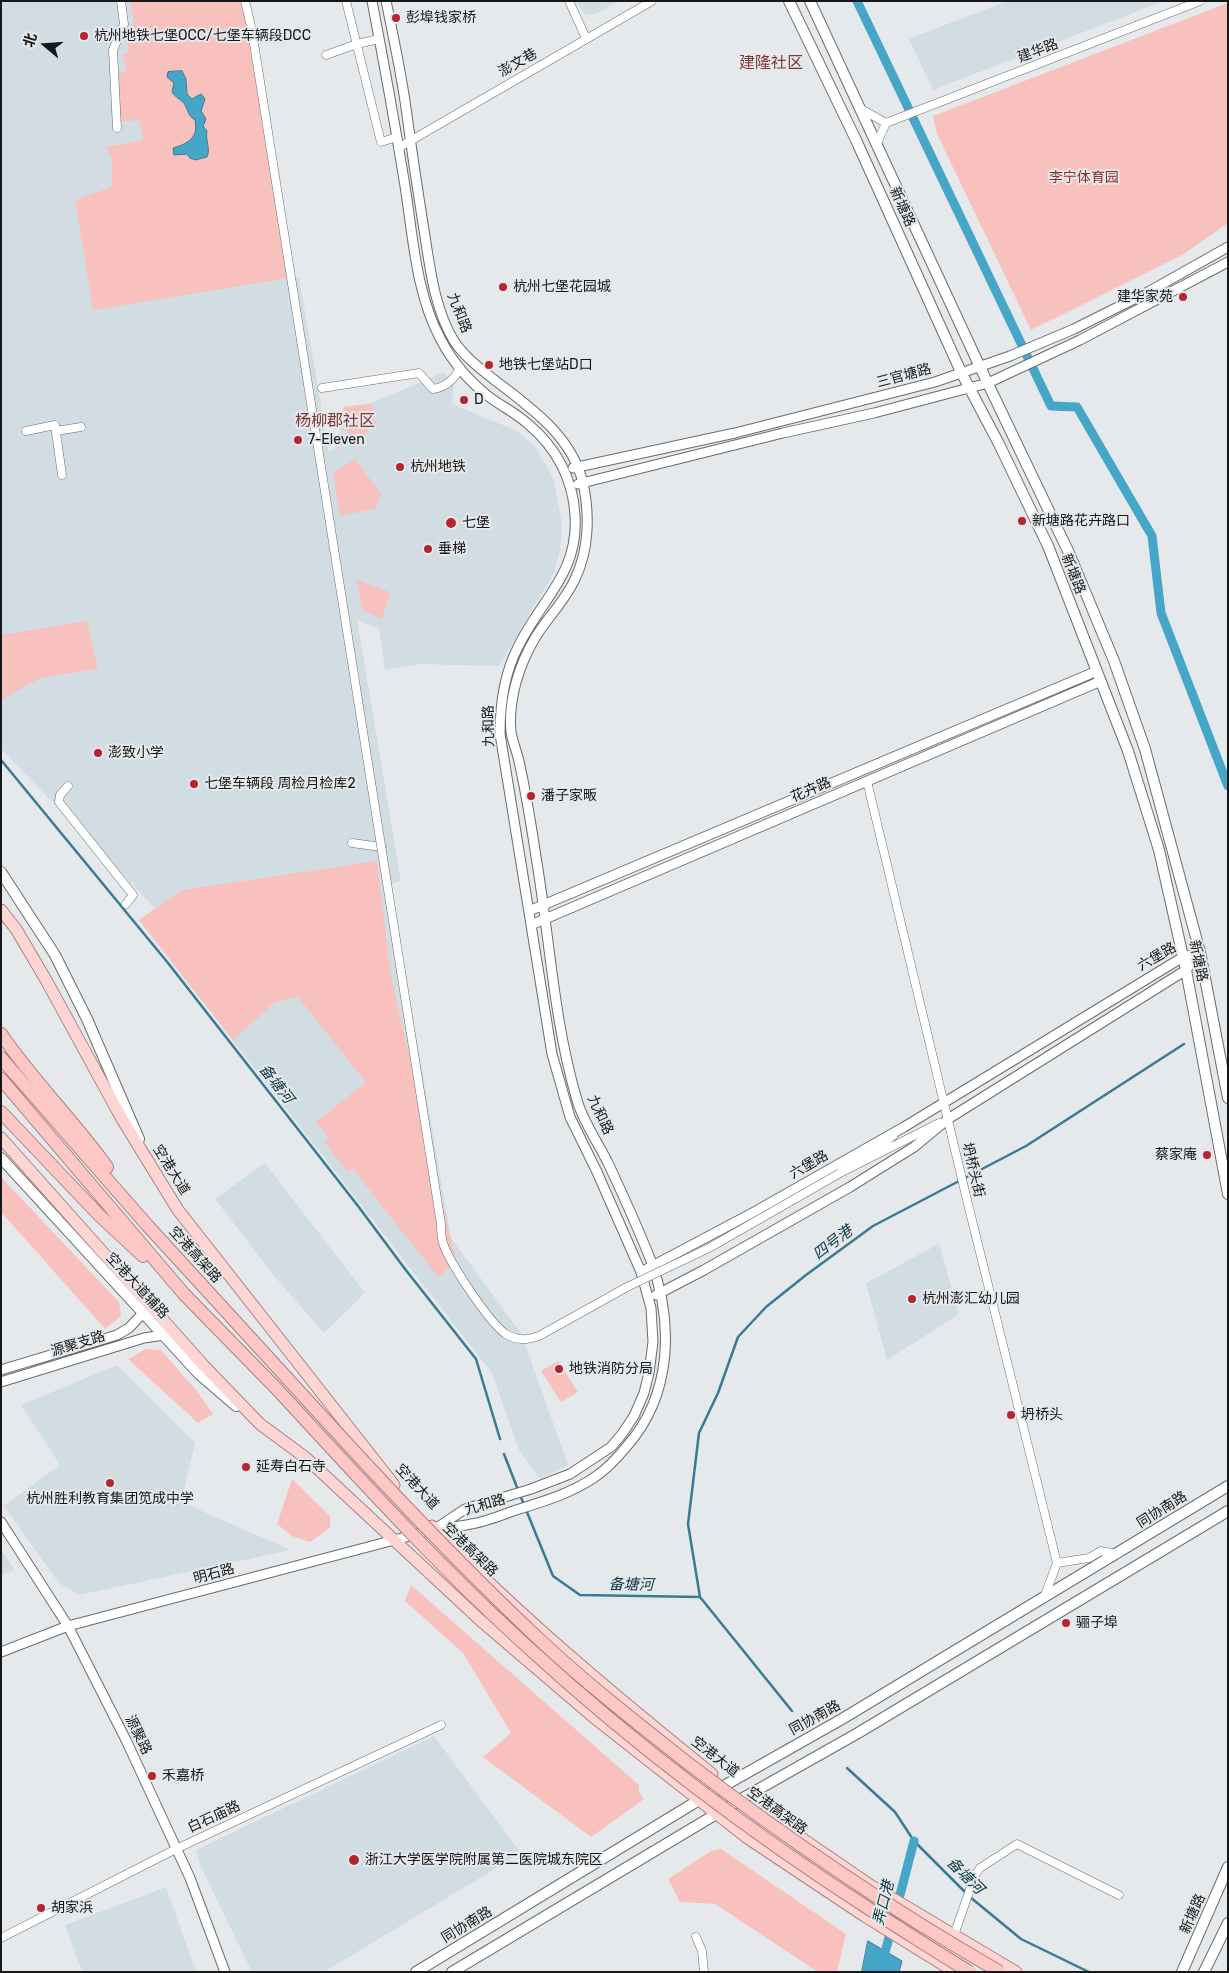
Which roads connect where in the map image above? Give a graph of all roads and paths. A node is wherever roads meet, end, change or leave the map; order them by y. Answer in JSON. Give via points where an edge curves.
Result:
{"nodes":[{"id":1,"x":121,"y":1,"type":"edge"},
{"id":2,"x":245,"y":1,"type":"edge"},
{"id":3,"x":346,"y":1,"type":"edge"},
{"id":4,"x":372,"y":1,"type":"edge"},
{"id":5,"x":386,"y":1,"type":"edge"},
{"id":6,"x":569,"y":1,"type":"edge"},
{"id":7,"x":652,"y":1,"type":"edge"},
{"id":8,"x":790,"y":1,"type":"edge"},
{"id":9,"x":810,"y":1,"type":"edge"},
{"id":10,"x":1200,"y":1,"type":"edge"},
{"id":11,"x":586,"y":38,"type":"junction"},
{"id":12,"x":380,"y":39,"type":"junction"},
{"id":13,"x":357,"y":44,"type":"junction"},
{"id":14,"x":326,"y":55,"type":"dead end"},
{"id":15,"x":861,"y":109,"type":"junction"},
{"id":16,"x":886,"y":123,"type":"junction"},
{"id":17,"x":117,"y":128,"type":"dead end"},
{"id":18,"x":397,"y":137,"type":"junction"},
{"id":19,"x":410,"y":141,"type":"junction"},
{"id":20,"x":876,"y":143,"type":"junction"},
{"id":21,"x":398,"y":148,"type":"junction"},
{"id":22,"x":1228,"y":247,"type":"edge"},
{"id":23,"x":1228,"y":262,"type":"edge"},
{"id":24,"x":980,"y":367,"type":"junction"},
{"id":25,"x":460,"y":368,"type":"junction"},
{"id":26,"x":962,"y":372,"type":"junction"},
{"id":27,"x":988,"y":383,"type":"junction"},
{"id":28,"x":322,"y":388,"type":"dead end"},
{"id":29,"x":969,"y":388,"type":"junction"},
{"id":30,"x":81,"y":427,"type":"dead end"},
{"id":31,"x":26,"y":431,"type":"dead end"},
{"id":32,"x":56,"y":431,"type":"junction"},
{"id":33,"x":578,"y":466,"type":"junction"},
{"id":34,"x":565,"y":470,"type":"junction"},
{"id":35,"x":62,"y":476,"type":"dead end"},
{"id":36,"x":583,"y":483,"type":"junction"},
{"id":37,"x":570,"y":486,"type":"junction"},
{"id":38,"x":1097,"y":671,"type":"junction"},
{"id":39,"x":1101,"y":681,"type":"junction"},
{"id":40,"x":867,"y":781,"type":"junction"},
{"id":41,"x":68,"y":786,"type":"dead end"},
{"id":42,"x":352,"y":843,"type":"dead end"},
{"id":43,"x":382,"y":847,"type":"junction"},
{"id":44,"x":1,"y":872,"type":"edge"},
{"id":45,"x":126,"y":904,"type":"dead end"},
{"id":46,"x":542,"y":905,"type":"junction"},
{"id":47,"x":1,"y":910,"type":"edge"},
{"id":48,"x":529,"y":911,"type":"junction"},
{"id":49,"x":544,"y":919,"type":"junction"},
{"id":50,"x":531,"y":925,"type":"junction"},
{"id":51,"x":1200,"y":952,"type":"junction"},
{"id":52,"x":1183,"y":957,"type":"junction"},
{"id":53,"x":1186,"y":970,"type":"junction"},
{"id":54,"x":1,"y":1034,"type":"edge"},
{"id":55,"x":1,"y":1058,"type":"edge"},
{"id":56,"x":1,"y":1079,"type":"edge"},
{"id":57,"x":1228,"y":1098,"type":"edge"},
{"id":58,"x":944,"y":1102,"type":"junction"},
{"id":59,"x":1,"y":1112,"type":"edge"},
{"id":60,"x":948,"y":1119,"type":"junction"},
{"id":61,"x":904,"y":1127,"type":"junction"},
{"id":62,"x":1,"y":1138,"type":"edge"},
{"id":63,"x":1,"y":1158,"type":"edge"},
{"id":64,"x":840,"y":1173,"type":"junction"},
{"id":65,"x":156,"y":1176,"type":"junction"},
{"id":66,"x":1228,"y":1194,"type":"edge"},
{"id":67,"x":147,"y":1225,"type":"junction"},
{"id":68,"x":653,"y":1266,"type":"junction"},
{"id":69,"x":641,"y":1272,"type":"junction"},
{"id":70,"x":184,"y":1294,"type":"junction"},
{"id":71,"x":660,"y":1294,"type":"junction"},
{"id":72,"x":649,"y":1299,"type":"junction"},
{"id":73,"x":144,"y":1312,"type":"junction"},
{"id":74,"x":164,"y":1335,"type":"junction"},
{"id":75,"x":1,"y":1370,"type":"edge"},
{"id":76,"x":1,"y":1382,"type":"edge"},
{"id":77,"x":260,"y":1424,"type":"junction"},
{"id":78,"x":1228,"y":1486,"type":"edge"},
{"id":79,"x":1228,"y":1511,"type":"edge"},
{"id":80,"x":1,"y":1522,"type":"edge"},
{"id":81,"x":436,"y":1529,"type":"junction"},
{"id":82,"x":393,"y":1541,"type":"junction"},
{"id":83,"x":1118,"y":1554,"type":"junction"},
{"id":84,"x":1056,"y":1563,"type":"junction"},
{"id":85,"x":1044,"y":1598,"type":"junction"},
{"id":86,"x":68,"y":1626,"type":"junction"},
{"id":87,"x":1,"y":1652,"type":"edge"},
{"id":88,"x":441,"y":1725,"type":"dead end"},
{"id":89,"x":725,"y":1784,"type":"junction"},
{"id":90,"x":743,"y":1798,"type":"junction"},
{"id":91,"x":698,"y":1800,"type":"junction"},
{"id":92,"x":717,"y":1814,"type":"junction"},
{"id":93,"x":176,"y":1849,"type":"junction"},
{"id":94,"x":1228,"y":1867,"type":"edge"},
{"id":95,"x":1119,"y":1895,"type":"dead end"},
{"id":96,"x":1228,"y":1923,"type":"edge"},
{"id":97,"x":954,"y":1935,"type":"junction"},
{"id":98,"x":696,"y":1937,"type":"dead end"},
{"id":99,"x":1,"y":1938,"type":"edge"},
{"id":100,"x":225,"y":1972,"type":"edge"},
{"id":101,"x":416,"y":1972,"type":"edge"},
{"id":102,"x":452,"y":1972,"type":"edge"},
{"id":103,"x":704,"y":1972,"type":"edge"},
{"id":104,"x":955,"y":1972,"type":"edge"},
{"id":105,"x":970,"y":1972,"type":"edge"},
{"id":106,"x":1000,"y":1972,"type":"edge"},
{"id":107,"x":1016,"y":1972,"type":"edge"},
{"id":108,"x":1182,"y":1972,"type":"edge"},
{"id":109,"x":1204,"y":1972,"type":"edge"}],
"edges":[{"from":1,"to":17,"type":"street","via":[[124,24],[113,50]]},
{"from":2,"to":43,"type":"street","bridge":true},
{"from":3,"to":13,"type":"street"},
{"from":4,"to":12,"type":"street","name":"九和路"},
{"from":5,"to":19,"type":"street","name":"九和路"},
{"from":6,"to":11,"type":"street"},
{"from":7,"to":11,"type":"street","name":"澎文巷"},
{"from":8,"to":26,"type":"main road","name":"新塘路"},
{"from":9,"to":15,"type":"main road","name":"新塘路"},
{"from":10,"to":16,"type":"street","name":"建华路"},
{"from":11,"to":19,"type":"street","name":"澎文巷"},
{"from":12,"to":13,"type":"street"},
{"from":12,"to":18,"type":"street","name":"九和路"},
{"from":13,"to":14,"type":"street"},
{"from":13,"to":18,"type":"street","via":[[382,142]]},
{"from":15,"to":16,"type":"street"},
{"from":15,"to":20,"type":"main road","name":"新塘路"},
{"from":16,"to":20,"type":"street"},
{"from":18,"to":21,"type":"street","name":"九和路"},
{"from":19,"to":21,"type":"street","name":"澎文巷"},
{"from":19,"to":33,"type":"street","name":"九和路","via":[[432,279],[444,320],[454,340],[466,356],[550,425]]},
{"from":20,"to":24,"type":"main road","name":"新塘路"},
{"from":21,"to":25,"type":"street","name":"九和路","via":[[427,309],[441,341]]},
{"from":22,"to":24,"type":"street","name":"三官塘路","via":[[1074,329]]},
{"from":23,"to":27,"type":"street","name":"三官塘路","via":[[1080,340]]},
{"from":24,"to":26,"type":"street","name":"三官塘路"},
{"from":24,"to":27,"type":"main road","name":"新塘路"},
{"from":25,"to":28,"type":"street","via":[[443,388],[433,389],[419,374]]},
{"from":25,"to":34,"type":"street","name":"九和路","via":[[488,395],[540,434]]},
{"from":26,"to":29,"type":"main road","name":"新塘路"},
{"from":26,"to":33,"type":"street","name":"三官塘路","via":[[820,412]]},
{"from":27,"to":29,"type":"street","name":"三官塘路"},
{"from":27,"to":51,"type":"main road","name":"新塘路","via":[[1069,553],[1114,661],[1145,749]]},
{"from":29,"to":36,"type":"street","name":"三官塘路"},
{"from":29,"to":38,"type":"main road","name":"新塘路","via":[[1048,546]]},
{"from":30,"to":32,"type":"street"},
{"from":31,"to":32,"type":"street","via":[[55,426]]},
{"from":32,"to":35,"type":"street"},
{"from":33,"to":34,"type":"street","name":"三官塘路"},
{"from":33,"to":36,"type":"street","name":"九和路"},
{"from":34,"to":37,"type":"street","name":"九和路"},
{"from":36,"to":37,"type":"street","name":"三官塘路"},
{"from":36,"to":46,"type":"street","name":"九和路","via":[[587,528],[580,568],[562,602],[535,638],[521,667],[511,716]]},
{"from":37,"to":48,"type":"street","name":"九和路","via":[[575,534],[569,564],[518,647],[509,669],[500,711],[500,734]]},
{"from":38,"to":39,"type":"main road","name":"新塘路"},
{"from":38,"to":46,"type":"street","name":"花卉路"},
{"from":39,"to":40,"type":"street","name":"花卉路"},
{"from":39,"to":52,"type":"main road","name":"新塘路","via":[[1128,750],[1159,850]]},
{"from":40,"to":49,"type":"street","name":"花卉路"},
{"from":40,"to":58,"type":"street","name":"坍桥头街"},
{"from":41,"to":45,"type":"street","via":[[60,795],[60,802],[133,895]]},
{"from":42,"to":43,"type":"street"},
{"from":43,"to":64,"type":"street","bridge":true,"via":[[442,1241],[446,1253],[485,1313],[506,1334],[520,1340],[539,1336],[627,1287],[709,1248]]},
{"from":44,"to":65,"type":"main road","via":[[55,955],[87,1019]]},
{"from":46,"to":48,"type":"street","name":"花卉路"},
{"from":46,"to":49,"type":"street","name":"九和路"},
{"from":47,"to":65,"type":"main road","name":"空港大道","via":[[46,980]]},
{"from":48,"to":50,"type":"street","name":"九和路"},
{"from":49,"to":50,"type":"street","name":"花卉路"},
{"from":49,"to":68,"type":"street","name":"九和路","via":[[562,1044],[578,1105],[608,1163]]},
{"from":50,"to":69,"type":"street","name":"九和路","via":[[552,1054],[568,1110]]},
{"from":51,"to":52,"type":"street","name":"六堡路"},
{"from":51,"to":53,"type":"street","name":"六堡路"},
{"from":51,"to":57,"type":"main road","name":"新塘路"},
{"from":52,"to":53,"type":"main road","name":"新塘路"},
{"from":52,"to":58,"type":"street","name":"六堡路"},
{"from":53,"to":60,"type":"street","name":"六堡路"},
{"from":53,"to":66,"type":"main road","name":"新塘路"},
{"from":54,"to":67,"type":"highway","via":[[88,1141]]},
{"from":55,"to":67,"type":"highway","name":"空港高架路"},
{"from":56,"to":70,"type":"highway"},
{"from":58,"to":60,"type":"street","name":"坍桥头街"},
{"from":58,"to":61,"type":"street","name":"六堡路"},
{"from":59,"to":70,"type":"highway","via":[[99,1215]]},
{"from":60,"to":64,"type":"street"},
{"from":60,"to":71,"type":"street","name":"六堡路","via":[[914,1147],[850,1187]]},
{"from":60,"to":84,"type":"street","name":"坍桥头街"},
{"from":61,"to":64,"type":"street"},
{"from":61,"to":68,"type":"street","name":"六堡路","via":[[756,1212]]},
{"from":62,"to":77,"type":"main road","via":[[204,1366]]},
{"from":63,"to":73,"type":"main road","name":"空港大道辅路"},
{"from":65,"to":81,"type":"main road","name":"空港大道","via":[[178,1210],[388,1479]]},
{"from":67,"to":106,"type":"highway","name":"空港高架路","bridge":true,"via":[[409,1512],[541,1641],[619,1709],[778,1831],[861,1888]]},
{"from":68,"to":69,"type":"street","name":"六堡路"},
{"from":68,"to":71,"type":"street","name":"九和路"},
{"from":69,"to":72,"type":"street","name":"九和路"},
{"from":70,"to":105,"type":"highway","bridge":true,"via":[[276,1387],[390,1514],[530,1650],[688,1782],[769,1842]]},
{"from":71,"to":72,"type":"street","name":"六堡路"},
{"from":71,"to":81,"type":"street","name":"九和路","via":[[666,1328],[665,1365],[644,1423],[621,1453],[598,1476],[567,1493],[473,1524]]},
{"from":72,"to":81,"type":"street","name":"九和路","via":[[653,1324],[644,1393],[634,1416],[611,1447],[570,1474],[465,1509]]},
{"from":73,"to":74,"type":"main road","name":"空港大道辅路"},
{"from":73,"to":75,"type":"street","name":"源聚支路","via":[[117,1335]]},
{"from":74,"to":76,"type":"street","name":"源聚支路","via":[[144,1338]]},
{"from":74,"to":77,"type":"main road","name":"空港大道辅路","via":[[200,1374]]},
{"from":77,"to":82,"type":"main road","via":[[306,1458]]},
{"from":78,"to":83,"type":"main road","name":"同协南路"},
{"from":79,"to":90,"type":"main road","via":[[858,1733]]},
{"from":80,"to":86,"type":"street","name":"源聚路"},
{"from":81,"to":82,"type":"street","name":"明石路"},
{"from":81,"to":89,"type":"main road","name":"空港大道","via":[[602,1686]]},
{"from":82,"to":86,"type":"street","name":"明石路"},
{"from":82,"to":91,"type":"main road","via":[[596,1720]]},
{"from":83,"to":84,"type":"street","via":[[1101,1551],[1089,1558]]},
{"from":83,"to":85,"type":"main road","name":"同协南路"},
{"from":84,"to":85,"type":"street"},
{"from":85,"to":89,"type":"main road","name":"同协南路","via":[[842,1719]]},
{"from":86,"to":87,"type":"street","name":"明石路"},
{"from":86,"to":93,"type":"street","name":"源聚路","via":[[126,1740]]},
{"from":88,"to":93,"type":"street","name":"白石庙路"},
{"from":89,"to":90,"type":"main road","name":"空港大道"},
{"from":89,"to":91,"type":"main road","name":"同协南路"},
{"from":90,"to":92,"type":"main road"},
{"from":90,"to":97,"type":"main road","name":"空港大道","via":[[870,1884]]},
{"from":91,"to":92,"type":"main road"},
{"from":91,"to":101,"type":"main road","name":"同协南路"},
{"from":92,"to":102,"type":"main road"},
{"from":92,"to":104,"type":"main road","via":[[863,1915]]},
{"from":93,"to":99,"type":"street","name":"白石庙路"},
{"from":93,"to":100,"type":"street","name":"源聚路"},
{"from":94,"to":108,"type":"main road","name":"新塘路"},
{"from":95,"to":97,"type":"street","via":[[1017,1844],[980,1868]]},
{"from":96,"to":109,"type":"main road"},
{"from":97,"to":107,"type":"main road","name":"空港大道"},
{"from":98,"to":103,"type":"street","via":[[702,1951]]}]}
